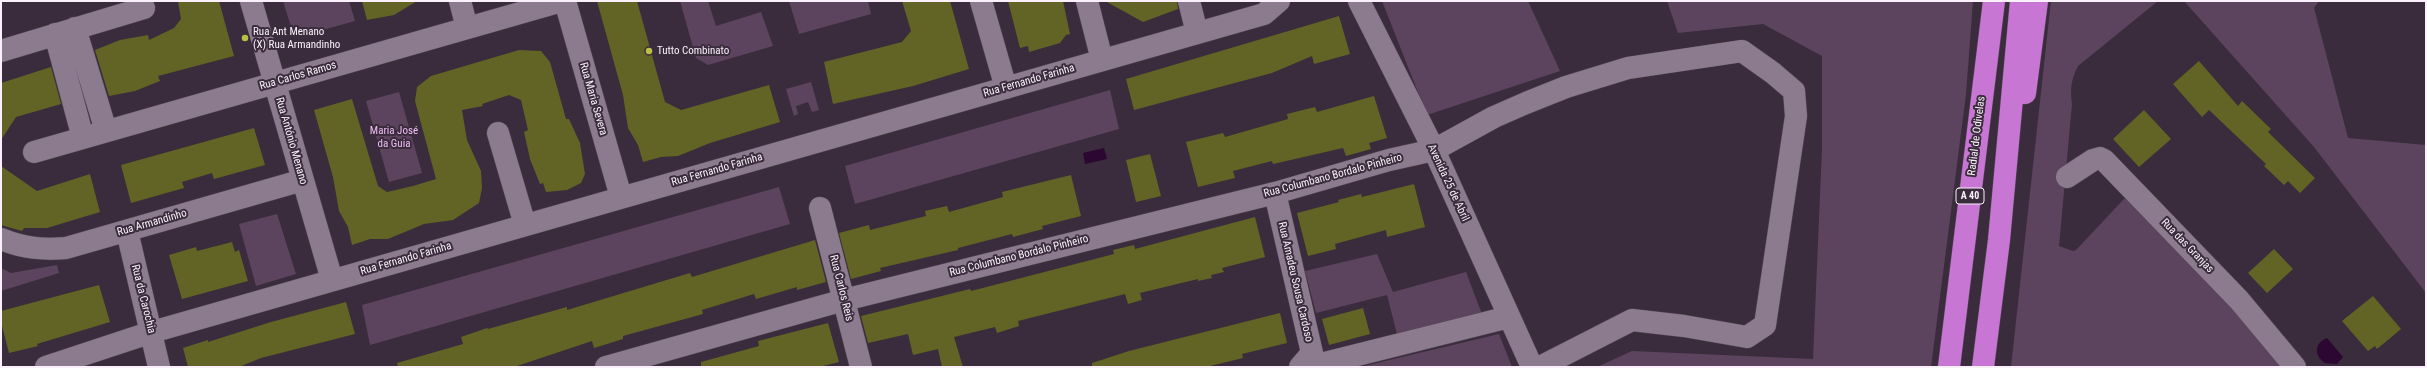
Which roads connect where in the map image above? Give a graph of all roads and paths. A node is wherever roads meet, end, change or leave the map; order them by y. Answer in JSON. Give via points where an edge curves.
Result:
{"nodes":[{"id":1,"x":251,"y":1,"type":"edge"},
{"id":2,"x":460,"y":1,"type":"edge"},
{"id":3,"x":564,"y":1,"type":"edge"},
{"id":4,"x":981,"y":1,"type":"edge"},
{"id":5,"x":1087,"y":1,"type":"edge"},
{"id":6,"x":1189,"y":1,"type":"edge"},
{"id":7,"x":1279,"y":1,"type":"edge"},
{"id":8,"x":1359,"y":1,"type":"edge"},
{"id":9,"x":1993,"y":1,"type":"edge"},
{"id":10,"x":2020,"y":1,"type":"edge"},
{"id":11,"x":2037,"y":1,"type":"edge"},
{"id":12,"x":144,"y":8,"type":"dead end"},
{"id":13,"x":75,"y":28,"type":"junction"},
{"id":14,"x":467,"y":28,"type":"junction"},
{"id":15,"x":1197,"y":33,"type":"junction"},
{"id":16,"x":55,"y":34,"type":"junction"},
{"id":17,"x":1,"y":51,"type":"edge"},
{"id":18,"x":1102,"y":60,"type":"junction"},
{"id":19,"x":275,"y":83,"type":"junction"},
{"id":20,"x":1006,"y":88,"type":"junction"},
{"id":21,"x":106,"y":131,"type":"junction"},
{"id":22,"x":498,"y":133,"type":"dead end"},
{"id":23,"x":83,"y":138,"type":"junction"},
{"id":24,"x":1434,"y":150,"type":"junction"},
{"id":25,"x":34,"y":152,"type":"dead end"},
{"id":26,"x":2067,"y":177,"type":"dead end"},
{"id":27,"x":303,"y":180,"type":"junction"},
{"id":28,"x":1275,"y":193,"type":"junction"},
{"id":29,"x":621,"y":197,"type":"junction"},
{"id":30,"x":820,"y":208,"type":"dead end"},
{"id":31,"x":525,"y":225,"type":"junction"},
{"id":32,"x":127,"y":231,"type":"junction"},
{"id":33,"x":1,"y":239,"type":"edge"},
{"id":34,"x":2000,"y":240,"type":"junction"},
{"id":35,"x":332,"y":280,"type":"junction"},
{"id":36,"x":844,"y":300,"type":"junction"},
{"id":37,"x":1509,"y":316,"type":"junction"},
{"id":38,"x":152,"y":332,"type":"junction"},
{"id":39,"x":46,"y":367,"type":"edge"},
{"id":40,"x":159,"y":367,"type":"edge"},
{"id":41,"x":606,"y":367,"type":"edge"},
{"id":42,"x":861,"y":367,"type":"edge"},
{"id":43,"x":1300,"y":367,"type":"edge"},
{"id":44,"x":1309,"y":367,"type":"edge"},
{"id":45,"x":1532,"y":367,"type":"edge"},
{"id":46,"x":1540,"y":367,"type":"edge"},
{"id":47,"x":1949,"y":367,"type":"edge"},
{"id":48,"x":1983,"y":367,"type":"edge"},
{"id":49,"x":2295,"y":367,"type":"edge"}],
"edges":[{"from":1,"to":19,"type":"street","name":"Rua António Menano"},
{"from":2,"to":14,"type":"street"},
{"from":3,"to":14,"type":"street","name":"Rua Carlos Ramos"},
{"from":3,"to":29,"type":"street","name":"Rua Maria Severa"},
{"from":4,"to":20,"type":"street"},
{"from":5,"to":18,"type":"street"},
{"from":6,"to":15,"type":"street"},
{"from":7,"to":15,"type":"street","name":"Rua Fernando Farinha","via":[[1264,14]]},
{"from":8,"to":24,"type":"street","name":"Avenida 25 de Abril"},
{"from":9,"to":47,"type":"highway","name":"Radial de Odivelas","number":"A 40"},
{"from":10,"to":34,"type":"highway"},
{"from":11,"to":34,"type":"highway","via":[[2031,58]]},
{"from":12,"to":13,"type":"street"},
{"from":13,"to":16,"type":"street"},
{"from":13,"to":21,"type":"street"},
{"from":14,"to":19,"type":"street","name":"Rua Carlos Ramos"},
{"from":15,"to":18,"type":"street","name":"Rua Fernando Farinha"},
{"from":16,"to":17,"type":"street"},
{"from":16,"to":23,"type":"street"},
{"from":18,"to":20,"type":"street","name":"Rua Fernando Farinha"},
{"from":19,"to":21,"type":"street","name":"Rua Carlos Ramos"},
{"from":19,"to":27,"type":"street","name":"Rua António Menano"},
{"from":20,"to":29,"type":"street","name":"Rua Fernando Farinha"},
{"from":21,"to":23,"type":"street","name":"Rua Carlos Ramos"},
{"from":22,"to":31,"type":"street"},
{"from":23,"to":25,"type":"street","name":"Rua Carlos Ramos"},
{"from":24,"to":28,"type":"street","name":"Rua Columbano Bordalo Pinheiro","via":[[1389,160]]},
{"from":24,"to":37,"type":"street","name":"Avenida 25 de Abril"},
{"from":24,"to":46,"type":"street","name":"Rua Columbano Bordalo Pinheiro","via":[[1494,117],[1526,103],[1566,87],[1628,68],[1742,52],[1794,91],[1796,116],[1765,325],[1747,337],[1632,320]]},
{"from":26,"to":49,"type":"street","name":"Rua das Granjas","via":[[2093,160],[2104,160],[2238,300]]},
{"from":27,"to":32,"type":"street","name":"Rua Armandinho"},
{"from":27,"to":35,"type":"street","name":"Rua António Menano"},
{"from":28,"to":36,"type":"street","name":"Rua Columbano Bordalo Pinheiro"},
{"from":28,"to":43,"type":"street","name":"Rua Amadeu Sousa Cardoso","via":[[1312,353]]},
{"from":29,"to":31,"type":"street","name":"Rua Fernando Farinha"},
{"from":30,"to":36,"type":"street","name":"Rua Carlos Reis"},
{"from":31,"to":35,"type":"street","name":"Rua Fernando Farinha"},
{"from":32,"to":33,"type":"street","name":"Rua Armandinho","via":[[66,248],[44,250],[20,247]]},
{"from":32,"to":38,"type":"street","name":"Rua da Carochia"},
{"from":34,"to":48,"type":"highway"},
{"from":35,"to":38,"type":"street","name":"Rua Fernando Farinha"},
{"from":36,"to":41,"type":"street","name":"Rua Columbano Bordalo Pinheiro"},
{"from":36,"to":42,"type":"street","name":"Rua Carlos Reis"},
{"from":37,"to":44,"type":"street"},
{"from":37,"to":45,"type":"street","name":"Avenida 25 de Abril"},
{"from":38,"to":39,"type":"street","name":"Rua Fernando Farinha"},
{"from":38,"to":40,"type":"street","name":"Rua da Carochia"}]}
